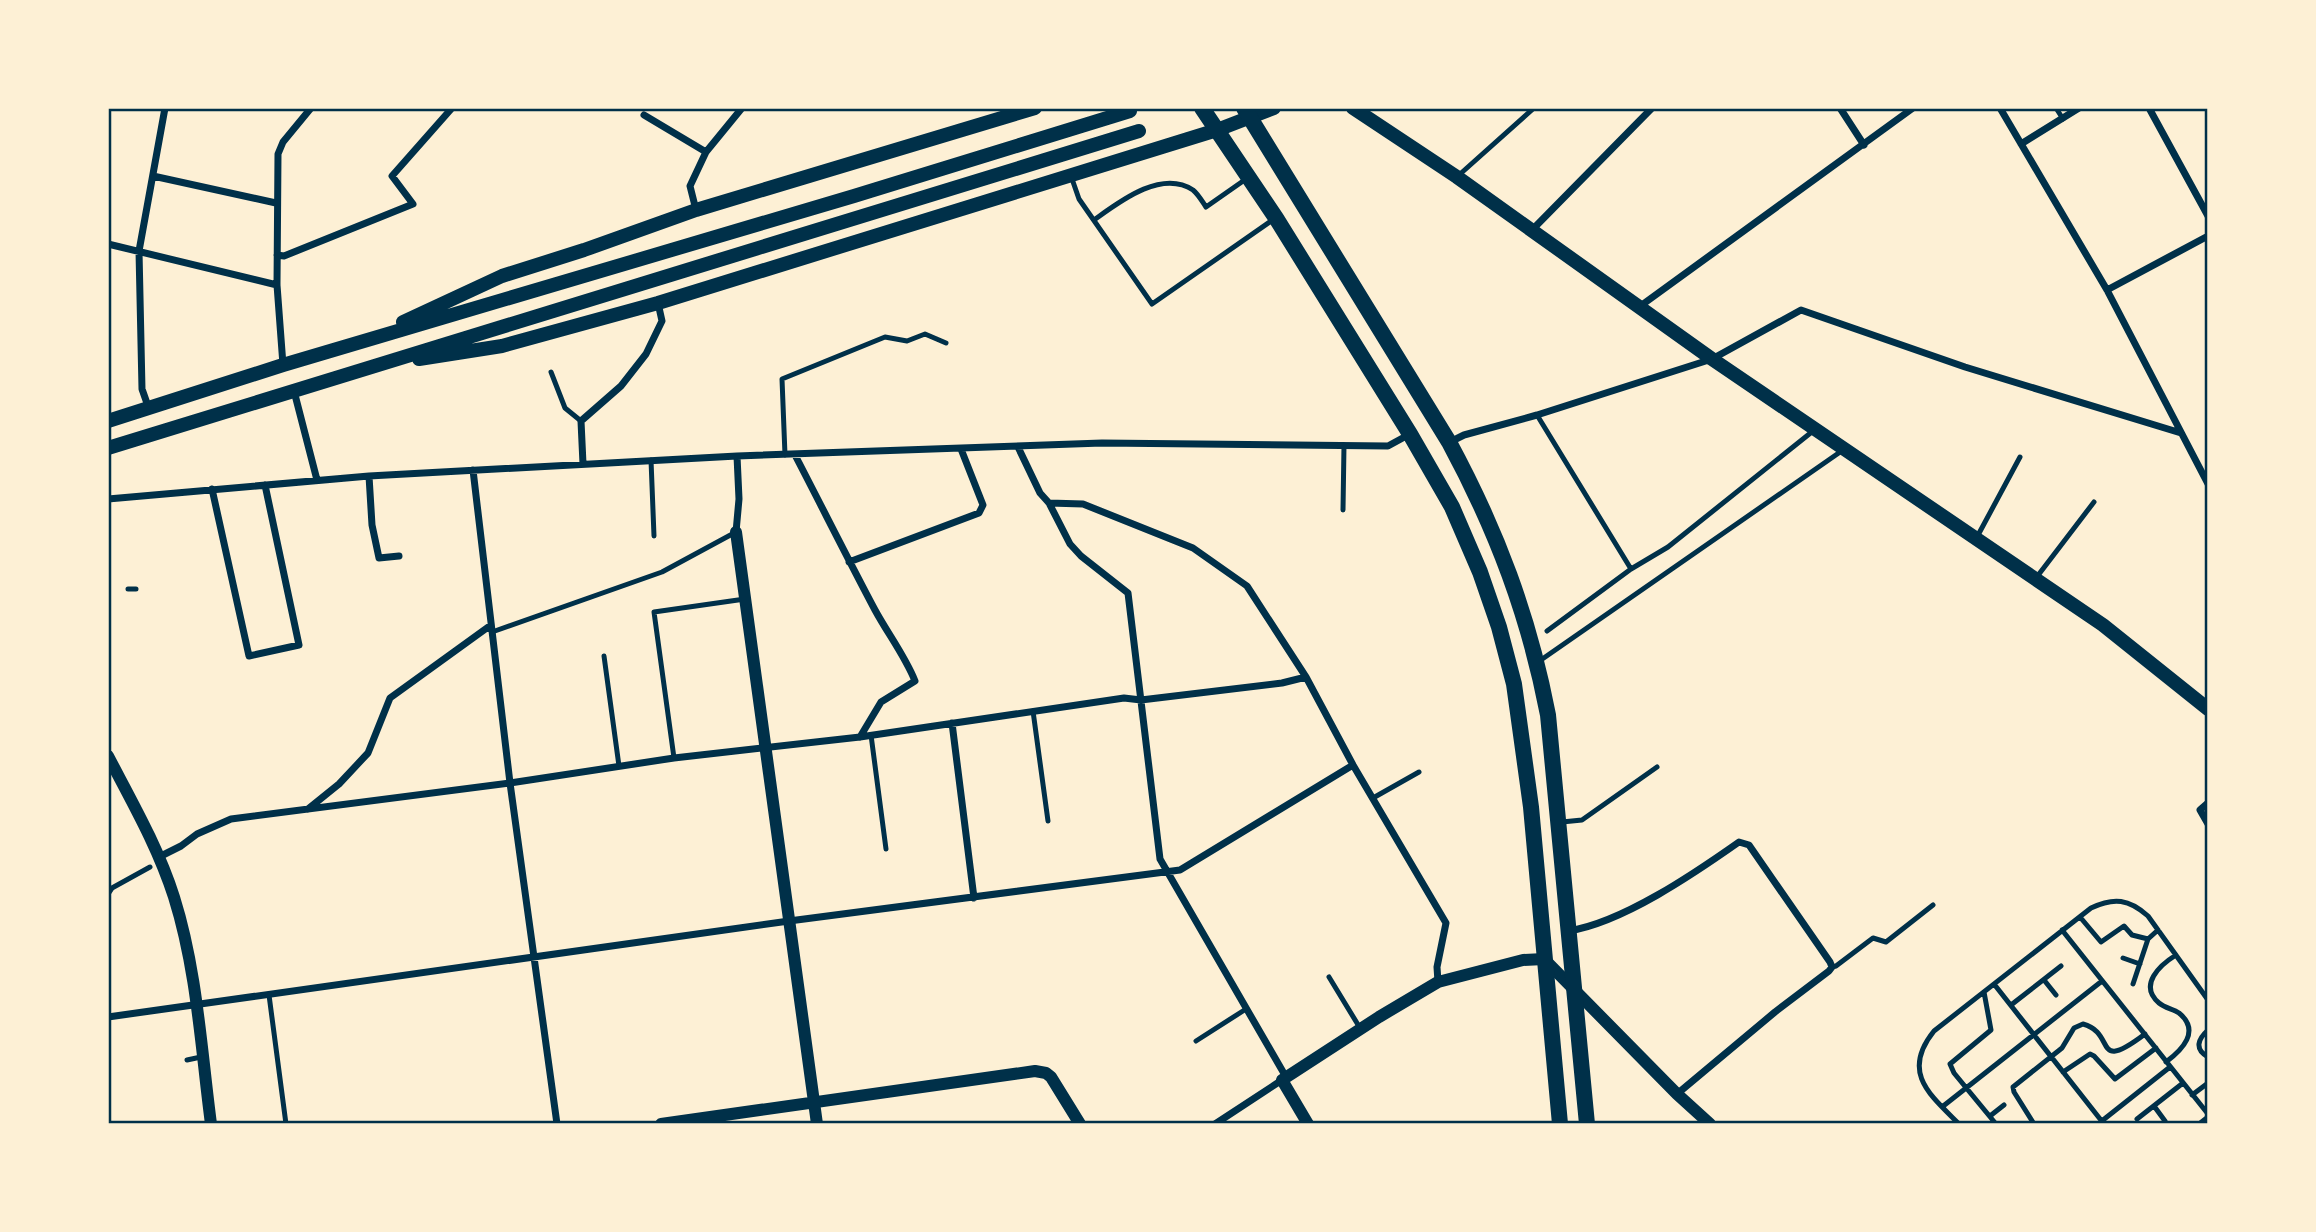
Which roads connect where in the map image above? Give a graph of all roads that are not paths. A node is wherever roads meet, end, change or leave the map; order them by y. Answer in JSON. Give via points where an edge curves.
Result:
{"nodes":[{"id":1,"x":165,"y":108,"type":"edge"},
{"id":2,"x":311,"y":108,"type":"edge"},
{"id":3,"x":452,"y":108,"type":"edge"},
{"id":4,"x":742,"y":108,"type":"edge"},
{"id":5,"x":1035,"y":108,"type":"edge"},
{"id":6,"x":1202,"y":108,"type":"edge"},
{"id":7,"x":1274,"y":108,"type":"edge"},
{"id":8,"x":1353,"y":108,"type":"edge"},
{"id":9,"x":1534,"y":108,"type":"edge"},
{"id":10,"x":1652,"y":108,"type":"edge"},
{"id":11,"x":1840,"y":108,"type":"edge"},
{"id":12,"x":1913,"y":108,"type":"edge"},
{"id":13,"x":2000,"y":108,"type":"edge"},
{"id":14,"x":2056,"y":108,"type":"edge"},
{"id":15,"x":2079,"y":108,"type":"edge"},
{"id":16,"x":2149,"y":108,"type":"edge"},
{"id":17,"x":1130,"y":111,"type":"dead end"},
{"id":18,"x":1247,"y":114,"type":"edge"},
{"id":19,"x":644,"y":115,"type":"dead end"},
{"id":20,"x":2063,"y":119,"type":"junction"},
{"id":21,"x":1217,"y":130,"type":"junction"},
{"id":22,"x":1139,"y":131,"type":"dead end"},
{"id":23,"x":2021,"y":144,"type":"junction"},
{"id":24,"x":1864,"y":145,"type":"junction"},
{"id":25,"x":706,"y":152,"type":"junction"},
{"id":26,"x":153,"y":176,"type":"junction"},
{"id":27,"x":1071,"y":176,"type":"junction"},
{"id":28,"x":1248,"y":177,"type":"junction"},
{"id":29,"x":1457,"y":177,"type":"junction"},
{"id":30,"x":276,"y":203,"type":"junction"},
{"id":31,"x":696,"y":210,"type":"junction"},
{"id":32,"x":2207,"y":216,"type":"edge"},
{"id":33,"x":1276,"y":218,"type":"junction"},
{"id":34,"x":1094,"y":220,"type":"junction"},
{"id":35,"x":1532,"y":229,"type":"junction"},
{"id":36,"x":2207,"y":236,"type":"edge"},
{"id":37,"x":108,"y":244,"type":"edge"},
{"id":38,"x":139,"y":251,"type":"junction"},
{"id":39,"x":277,"y":255,"type":"junction"},
{"id":40,"x":278,"y":285,"type":"junction"},
{"id":41,"x":2107,"y":290,"type":"junction"},
{"id":42,"x":658,"y":303,"type":"junction"},
{"id":43,"x":1638,"y":308,"type":"junction"},
{"id":44,"x":361,"y":342,"type":"junction"},
{"id":45,"x":946,"y":343,"type":"dead end"},
{"id":46,"x":1712,"y":359,"type":"junction"},
{"id":47,"x":284,"y":365,"type":"junction"},
{"id":48,"x":369,"y":367,"type":"junction"},
{"id":49,"x":551,"y":372,"type":"dead end"},
{"id":50,"x":294,"y":391,"type":"junction"},
{"id":51,"x":149,"y":409,"type":"junction"},
{"id":52,"x":1537,"y":415,"type":"junction"},
{"id":53,"x":108,"y":421,"type":"edge"},
{"id":54,"x":581,"y":421,"type":"junction"},
{"id":55,"x":1816,"y":429,"type":"junction"},
{"id":56,"x":2181,"y":432,"type":"junction"},
{"id":57,"x":1410,"y":434,"type":"junction"},
{"id":58,"x":1449,"y":442,"type":"junction"},
{"id":59,"x":1344,"y":446,"type":"junction"},
{"id":60,"x":1017,"y":447,"type":"junction"},
{"id":61,"x":108,"y":448,"type":"edge"},
{"id":62,"x":961,"y":449,"type":"junction"},
{"id":63,"x":1844,"y":449,"type":"junction"},
{"id":64,"x":785,"y":455,"type":"junction"},
{"id":65,"x":795,"y":455,"type":"junction"},
{"id":66,"x":737,"y":456,"type":"junction"},
{"id":67,"x":2020,"y":457,"type":"dead end"},
{"id":68,"x":651,"y":460,"type":"junction"},
{"id":69,"x":583,"y":464,"type":"junction"},
{"id":70,"x":473,"y":470,"type":"junction"},
{"id":71,"x":369,"y":476,"type":"junction"},
{"id":72,"x":317,"y":480,"type":"junction"},
{"id":73,"x":2207,"y":484,"type":"edge"},
{"id":74,"x":265,"y":485,"type":"junction"},
{"id":75,"x":212,"y":489,"type":"junction"},
{"id":76,"x":108,"y":499,"type":"edge"},
{"id":77,"x":2094,"y":502,"type":"dead end"},
{"id":78,"x":1049,"y":503,"type":"junction"},
{"id":79,"x":1343,"y":510,"type":"dead end"},
{"id":80,"x":736,"y":532,"type":"junction"},
{"id":81,"x":654,"y":536,"type":"dead end"},
{"id":82,"x":1976,"y":538,"type":"junction"},
{"id":83,"x":399,"y":556,"type":"dead end"},
{"id":84,"x":849,"y":562,"type":"junction"},
{"id":85,"x":1632,"y":569,"type":"junction"},
{"id":86,"x":2036,"y":578,"type":"junction"},
{"id":87,"x":128,"y":589,"type":"dead end"},
{"id":88,"x":136,"y":589,"type":"dead end"},
{"id":89,"x":745,"y":599,"type":"junction"},
{"id":90,"x":491,"y":629,"type":"junction"},
{"id":91,"x":1547,"y":631,"type":"dead end"},
{"id":92,"x":604,"y":656,"type":"dead end"},
{"id":93,"x":1538,"y":662,"type":"junction"},
{"id":94,"x":1306,"y":677,"type":"junction"},
{"id":95,"x":1141,"y":700,"type":"junction"},
{"id":96,"x":2207,"y":709,"type":"edge"},
{"id":97,"x":1033,"y":711,"type":"junction"},
{"id":98,"x":953,"y":723,"type":"junction"},
{"id":99,"x":872,"y":735,"type":"junction"},
{"id":100,"x":860,"y":737,"type":"junction"},
{"id":101,"x":767,"y":749,"type":"junction"},
{"id":102,"x":108,"y":756,"type":"edge"},
{"id":103,"x":674,"y":758,"type":"junction"},
{"id":104,"x":1353,"y":765,"type":"junction"},
{"id":105,"x":619,"y":766,"type":"junction"},
{"id":106,"x":1657,"y":767,"type":"dead end"},
{"id":107,"x":1419,"y":772,"type":"dead end"},
{"id":108,"x":510,"y":783,"type":"junction"},
{"id":109,"x":1373,"y":798,"type":"junction"},
{"id":110,"x":2207,"y":803,"type":"edge"},
{"id":111,"x":308,"y":809,"type":"junction"},
{"id":112,"x":1048,"y":821,"type":"dead end"},
{"id":113,"x":1559,"y":822,"type":"junction"},
{"id":114,"x":2207,"y":824,"type":"edge"},
{"id":115,"x":886,"y":849,"type":"dead end"},
{"id":116,"x":155,"y":862,"type":"junction"},
{"id":117,"x":1167,"y":872,"type":"junction"},
{"id":118,"x":108,"y":894,"type":"edge"},
{"id":119,"x":974,"y":898,"type":"junction"},
{"id":120,"x":1933,"y":905,"type":"dead end"},
{"id":121,"x":2080,"y":917,"type":"junction"},
{"id":122,"x":789,"y":922,"type":"junction"},
{"id":123,"x":2062,"y":930,"type":"junction"},
{"id":124,"x":2158,"y":930,"type":"junction"},
{"id":125,"x":1568,"y":932,"type":"junction"},
{"id":126,"x":2148,"y":939,"type":"junction"},
{"id":127,"x":2176,"y":955,"type":"junction"},
{"id":128,"x":535,"y":958,"type":"junction"},
{"id":129,"x":2123,"y":958,"type":"dead end"},
{"id":130,"x":1544,"y":959,"type":"junction"},
{"id":131,"x":2140,"y":964,"type":"junction"},
{"id":132,"x":2061,"y":966,"type":"dead end"},
{"id":133,"x":1832,"y":967,"type":"junction"},
{"id":134,"x":1329,"y":977,"type":"dead end"},
{"id":135,"x":2044,"y":979,"type":"junction"},
{"id":136,"x":2102,"y":981,"type":"junction"},
{"id":137,"x":1438,"y":982,"type":"junction"},
{"id":138,"x":1994,"y":984,"type":"junction"},
{"id":139,"x":2133,"y":984,"type":"dead end"},
{"id":140,"x":1573,"y":987,"type":"junction"},
{"id":141,"x":1984,"y":992,"type":"junction"},
{"id":142,"x":269,"y":995,"type":"junction"},
{"id":143,"x":2056,"y":995,"type":"dead end"},
{"id":144,"x":2207,"y":1000,"type":"edge"},
{"id":145,"x":197,"y":1005,"type":"junction"},
{"id":146,"x":2011,"y":1005,"type":"junction"},
{"id":147,"x":1246,"y":1009,"type":"junction"},
{"id":148,"x":108,"y":1017,"type":"edge"},
{"id":149,"x":1361,"y":1029,"type":"junction"},
{"id":150,"x":2207,"y":1030,"type":"edge"},
{"id":151,"x":2145,"y":1034,"type":"junction"},
{"id":152,"x":2034,"y":1035,"type":"junction"},
{"id":153,"x":1196,"y":1041,"type":"dead end"},
{"id":154,"x":2156,"y":1048,"type":"junction"},
{"id":155,"x":2051,"y":1056,"type":"junction"},
{"id":156,"x":203,"y":1057,"type":"junction"},
{"id":157,"x":2207,"y":1057,"type":"edge"},
{"id":158,"x":187,"y":1059,"type":"dead end"},
{"id":159,"x":2168,"y":1064,"type":"junction"},
{"id":160,"x":2063,"y":1072,"type":"junction"},
{"id":161,"x":1284,"y":1079,"type":"junction"},
{"id":162,"x":2183,"y":1083,"type":"junction"},
{"id":163,"x":2207,"y":1083,"type":"edge"},
{"id":164,"x":1966,"y":1088,"type":"junction"},
{"id":165,"x":1677,"y":1094,"type":"junction"},
{"id":166,"x":2192,"y":1095,"type":"junction"},
{"id":167,"x":814,"y":1102,"type":"junction"},
{"id":168,"x":2004,"y":1105,"type":"dead end"},
{"id":169,"x":2154,"y":1106,"type":"junction"},
{"id":170,"x":1942,"y":1107,"type":"junction"},
{"id":171,"x":2207,"y":1115,"type":"edge"},
{"id":172,"x":1990,"y":1116,"type":"junction"},
{"id":173,"x":2137,"y":1119,"type":"dead end"},
{"id":174,"x":694,"y":1121,"type":"edge"},
{"id":175,"x":2165,"y":1121,"type":"dead end"},
{"id":176,"x":2101,"y":1123,"type":"edge"},
{"id":177,"x":211,"y":1124,"type":"edge"},
{"id":178,"x":286,"y":1124,"type":"edge"},
{"id":179,"x":557,"y":1124,"type":"edge"},
{"id":180,"x":661,"y":1124,"type":"edge"},
{"id":181,"x":817,"y":1124,"type":"edge"},
{"id":182,"x":1080,"y":1124,"type":"edge"},
{"id":183,"x":1215,"y":1124,"type":"edge"},
{"id":184,"x":1308,"y":1124,"type":"edge"},
{"id":185,"x":1560,"y":1124,"type":"edge"},
{"id":186,"x":1587,"y":1124,"type":"edge"},
{"id":187,"x":1710,"y":1124,"type":"edge"},
{"id":188,"x":1959,"y":1124,"type":"edge"},
{"id":189,"x":1996,"y":1124,"type":"edge"},
{"id":190,"x":2034,"y":1124,"type":"edge"},
{"id":191,"x":2199,"y":1124,"type":"edge"}],
"edges":[{"from":1,"to":26,"type":"street"},
{"from":2,"to":30,"type":"street","via":[[278,154]]},
{"from":3,"to":39,"type":"street","via":[[392,176],[413,204]]},
{"from":4,"to":25,"type":"street"},
{"from":5,"to":31,"type":"main road"},
{"from":6,"to":21,"type":"main road"},
{"from":7,"to":18,"type":"main road"},
{"from":8,"to":29,"type":"main road"},
{"from":9,"to":29,"type":"lane"},
{"from":10,"to":35,"type":"street"},
{"from":11,"to":24,"type":"street"},
{"from":12,"to":24,"type":"street"},
{"from":13,"to":23,"type":"street"},
{"from":14,"to":20,"type":"lane"},
{"from":15,"to":20,"type":"street"},
{"from":16,"to":32,"type":"street"},
{"from":17,"to":44,"type":"main road"},
{"from":18,"to":21,"type":"main road"},
{"from":18,"to":58,"type":"main road"},
{"from":19,"to":25,"type":"street"},
{"from":20,"to":23,"type":"street"},
{"from":21,"to":27,"type":"main road"},
{"from":21,"to":28,"type":"main road"},
{"from":22,"to":48,"type":"main road"},
{"from":23,"to":41,"type":"street"},
{"from":24,"to":43,"type":"street"},
{"from":25,"to":31,"type":"street","via":[[690,186]]},
{"from":26,"to":30,"type":"street"},
{"from":26,"to":38,"type":"street"},
{"from":27,"to":34,"type":"lane","via":[[1079,199]]},
{"from":27,"to":42,"type":"main road"},
{"from":28,"to":33,"type":"main road"},
{"from":28,"to":34,"type":"lane","via":[[1206,207],[1195,191],[1162,182],[1119,202]]},
{"from":29,"to":35,"type":"main road"},
{"from":30,"to":39,"type":"street"},
{"from":31,"to":44,"type":"main road","via":[[502,276]]},
{"from":33,"to":34,"type":"lane","via":[[1152,304]]},
{"from":33,"to":57,"type":"main road"},
{"from":35,"to":43,"type":"main road"},
{"from":36,"to":41,"type":"street"},
{"from":37,"to":38,"type":"street"},
{"from":38,"to":40,"type":"street"},
{"from":38,"to":51,"type":"street","via":[[142,389]]},
{"from":39,"to":40,"type":"street"},
{"from":40,"to":47,"type":"street"},
{"from":41,"to":56,"type":"street"},
{"from":42,"to":48,"type":"main road","via":[[502,346]]},
{"from":42,"to":54,"type":"street","via":[[662,321],[646,354],[621,386]]},
{"from":43,"to":46,"type":"main road"},
{"from":44,"to":47,"type":"main road"},
{"from":45,"to":64,"type":"lane","via":[[925,334],[907,341],[885,337],[782,379]]},
{"from":46,"to":52,"type":"street"},
{"from":46,"to":55,"type":"main road"},
{"from":46,"to":56,"type":"street","via":[[1801,310],[1965,367]]},
{"from":47,"to":51,"type":"main road"},
{"from":48,"to":50,"type":"main road"},
{"from":49,"to":54,"type":"lane","via":[[565,408]]},
{"from":50,"to":61,"type":"main road"},
{"from":50,"to":72,"type":"street"},
{"from":51,"to":53,"type":"main road"},
{"from":52,"to":58,"type":"street"},
{"from":52,"to":85,"type":"lane"},
{"from":54,"to":69,"type":"street"},
{"from":55,"to":63,"type":"main road"},
{"from":55,"to":85,"type":"lane","via":[[1668,547]]},
{"from":56,"to":73,"type":"street"},
{"from":57,"to":59,"type":"street","via":[[1388,446]]},
{"from":57,"to":130,"type":"main road","via":[[1452,507],[1480,572],[1514,684],[1531,807]]},
{"from":58,"to":93,"type":"main road","via":[[1503,554]]},
{"from":59,"to":60,"type":"street","via":[[1102,443]]},
{"from":59,"to":79,"type":"lane"},
{"from":60,"to":62,"type":"street"},
{"from":60,"to":78,"type":"street"},
{"from":62,"to":65,"type":"street"},
{"from":62,"to":84,"type":"street","via":[[983,505],[979,513]]},
{"from":63,"to":82,"type":"main road"},
{"from":63,"to":93,"type":"lane"},
{"from":64,"to":65,"type":"street"},
{"from":64,"to":66,"type":"street"},
{"from":65,"to":84,"type":"street"},
{"from":66,"to":68,"type":"street"},
{"from":66,"to":80,"type":"street"},
{"from":67,"to":82,"type":"lane"},
{"from":68,"to":69,"type":"street"},
{"from":68,"to":81,"type":"lane"},
{"from":69,"to":70,"type":"street"},
{"from":70,"to":71,"type":"street"},
{"from":70,"to":90,"type":"street"},
{"from":71,"to":72,"type":"street"},
{"from":71,"to":83,"type":"street","via":[[379,558]]},
{"from":72,"to":74,"type":"street"},
{"from":74,"to":75,"type":"street"},
{"from":74,"to":75,"type":"street","via":[[299,645],[248,656]]},
{"from":75,"to":76,"type":"street"},
{"from":77,"to":86,"type":"lane"},
{"from":78,"to":94,"type":"street","via":[[1083,503],[1193,548],[1247,586]]},
{"from":78,"to":95,"type":"street","via":[[1070,544],[1128,593]]},
{"from":80,"to":89,"type":"street"},
{"from":80,"to":90,"type":"lane","via":[[662,572]]},
{"from":82,"to":86,"type":"main road"},
{"from":84,"to":100,"type":"street","via":[[915,681],[881,702]]},
{"from":85,"to":91,"type":"lane"},
{"from":86,"to":96,"type":"main road","via":[[2104,625]]},
{"from":87,"to":88,"type":"lane"},
{"from":89,"to":101,"type":"street"},
{"from":89,"to":103,"type":"lane","via":[[654,612]]},
{"from":90,"to":108,"type":"street"},
{"from":90,"to":111,"type":"street","via":[[390,698],[368,753]]},
{"from":92,"to":105,"type":"lane"},
{"from":93,"to":113,"type":"main road"},
{"from":94,"to":95,"type":"street"},
{"from":94,"to":104,"type":"street"},
{"from":95,"to":97,"type":"street","via":[[1124,698]]},
{"from":95,"to":117,"type":"street","via":[[1160,859]]},
{"from":97,"to":98,"type":"street"},
{"from":97,"to":112,"type":"lane"},
{"from":98,"to":99,"type":"street"},
{"from":98,"to":119,"type":"street"},
{"from":99,"to":100,"type":"street"},
{"from":99,"to":115,"type":"lane"},
{"from":100,"to":101,"type":"street"},
{"from":101,"to":103,"type":"street"},
{"from":101,"to":122,"type":"street"},
{"from":102,"to":116,"type":"street"},
{"from":103,"to":105,"type":"street"},
{"from":104,"to":109,"type":"street"},
{"from":104,"to":117,"type":"street","via":[[1180,870]]},
{"from":105,"to":108,"type":"street"},
{"from":106,"to":113,"type":"lane","via":[[1582,820]]},
{"from":107,"to":109,"type":"lane"},
{"from":108,"to":111,"type":"street"},
{"from":108,"to":128,"type":"street"},
{"from":109,"to":137,"type":"street","via":[[1446,923]]},
{"from":110,"to":114,"type":"street","via":[[2200,810]]},
{"from":111,"to":116,"type":"street","via":[[231,819],[197,834]]},
{"from":113,"to":125,"type":"main road"},
{"from":116,"to":118,"type":"lane"},
{"from":116,"to":145,"type":"street","via":[[183,928]]},
{"from":117,"to":119,"type":"street"},
{"from":117,"to":147,"type":"street"},
{"from":119,"to":122,"type":"street"},
{"from":120,"to":133,"type":"lane","via":[[1886,942],[1873,938]]},
{"from":121,"to":123,"type":"lane"},
{"from":121,"to":124,"type":"lane","via":[[2105,901],[2121,900],[2136,905]]},
{"from":121,"to":126,"type":"lane","via":[[2100,942],[2124,926],[2133,935]]},
{"from":122,"to":128,"type":"street"},
{"from":122,"to":167,"type":"street"},
{"from":123,"to":136,"type":"lane"},
{"from":123,"to":138,"type":"lane"},
{"from":124,"to":126,"type":"lane"},
{"from":124,"to":127,"type":"lane"},
{"from":125,"to":133,"type":"street","via":[[1585,929],[1643,902],[1739,842],[1749,845]]},
{"from":125,"to":140,"type":"main road"},
{"from":126,"to":131,"type":"lane"},
{"from":127,"to":144,"type":"lane"},
{"from":127,"to":159,"type":"lane","via":[[2158,968],[2151,987],[2160,1003],[2178,1012],[2188,1026],[2186,1045]]},
{"from":128,"to":142,"type":"street"},
{"from":128,"to":179,"type":"street"},
{"from":129,"to":131,"type":"lane"},
{"from":130,"to":137,"type":"street"},
{"from":130,"to":140,"type":"street"},
{"from":130,"to":185,"type":"main road"},
{"from":131,"to":139,"type":"lane"},
{"from":132,"to":135,"type":"lane"},
{"from":133,"to":165,"type":"street"},
{"from":134,"to":149,"type":"lane"},
{"from":135,"to":143,"type":"lane"},
{"from":135,"to":146,"type":"lane"},
{"from":136,"to":151,"type":"lane"},
{"from":136,"to":152,"type":"lane"},
{"from":137,"to":149,"type":"street"},
{"from":138,"to":141,"type":"lane"},
{"from":138,"to":146,"type":"lane"},
{"from":140,"to":165,"type":"street"},
{"from":140,"to":186,"type":"main road"},
{"from":141,"to":164,"type":"lane","via":[[1990,1030],[1950,1064]]},
{"from":141,"to":170,"type":"lane","via":[[1924,1044],[1920,1079]]},
{"from":142,"to":145,"type":"street"},
{"from":142,"to":178,"type":"lane"},
{"from":145,"to":148,"type":"street"},
{"from":145,"to":156,"type":"street"},
{"from":146,"to":152,"type":"lane"},
{"from":147,"to":153,"type":"lane"},
{"from":147,"to":161,"type":"street"},
{"from":149,"to":161,"type":"street"},
{"from":150,"to":157,"type":"lane","via":[[2198,1045]]},
{"from":151,"to":154,"type":"lane"},
{"from":151,"to":155,"type":"lane","via":[[2123,1051],[2112,1051],[2093,1028],[2083,1024],[2074,1028]]},
{"from":152,"to":155,"type":"lane"},
{"from":152,"to":164,"type":"lane"},
{"from":154,"to":159,"type":"lane"},
{"from":154,"to":160,"type":"lane","via":[[2115,1079],[2090,1054]]},
{"from":155,"to":160,"type":"lane"},
{"from":155,"to":190,"type":"lane","via":[[2013,1087]]},
{"from":156,"to":158,"type":"lane"},
{"from":156,"to":177,"type":"street"},
{"from":159,"to":162,"type":"lane"},
{"from":159,"to":176,"type":"lane"},
{"from":160,"to":176,"type":"lane"},
{"from":161,"to":183,"type":"street"},
{"from":161,"to":184,"type":"street"},
{"from":162,"to":166,"type":"lane"},
{"from":162,"to":169,"type":"lane"},
{"from":163,"to":166,"type":"lane"},
{"from":164,"to":170,"type":"lane"},
{"from":164,"to":172,"type":"lane"},
{"from":165,"to":187,"type":"street"},
{"from":166,"to":171,"type":"lane"},
{"from":167,"to":174,"type":"street"},
{"from":167,"to":181,"type":"street"},
{"from":167,"to":182,"type":"street","via":[[1041,1071],[1051,1077]]},
{"from":168,"to":172,"type":"lane"},
{"from":169,"to":173,"type":"lane"},
{"from":169,"to":175,"type":"lane"},
{"from":170,"to":188,"type":"lane"},
{"from":171,"to":191,"type":"lane"},
{"from":172,"to":189,"type":"lane"},
{"from":174,"to":180,"type":"street"}]}
